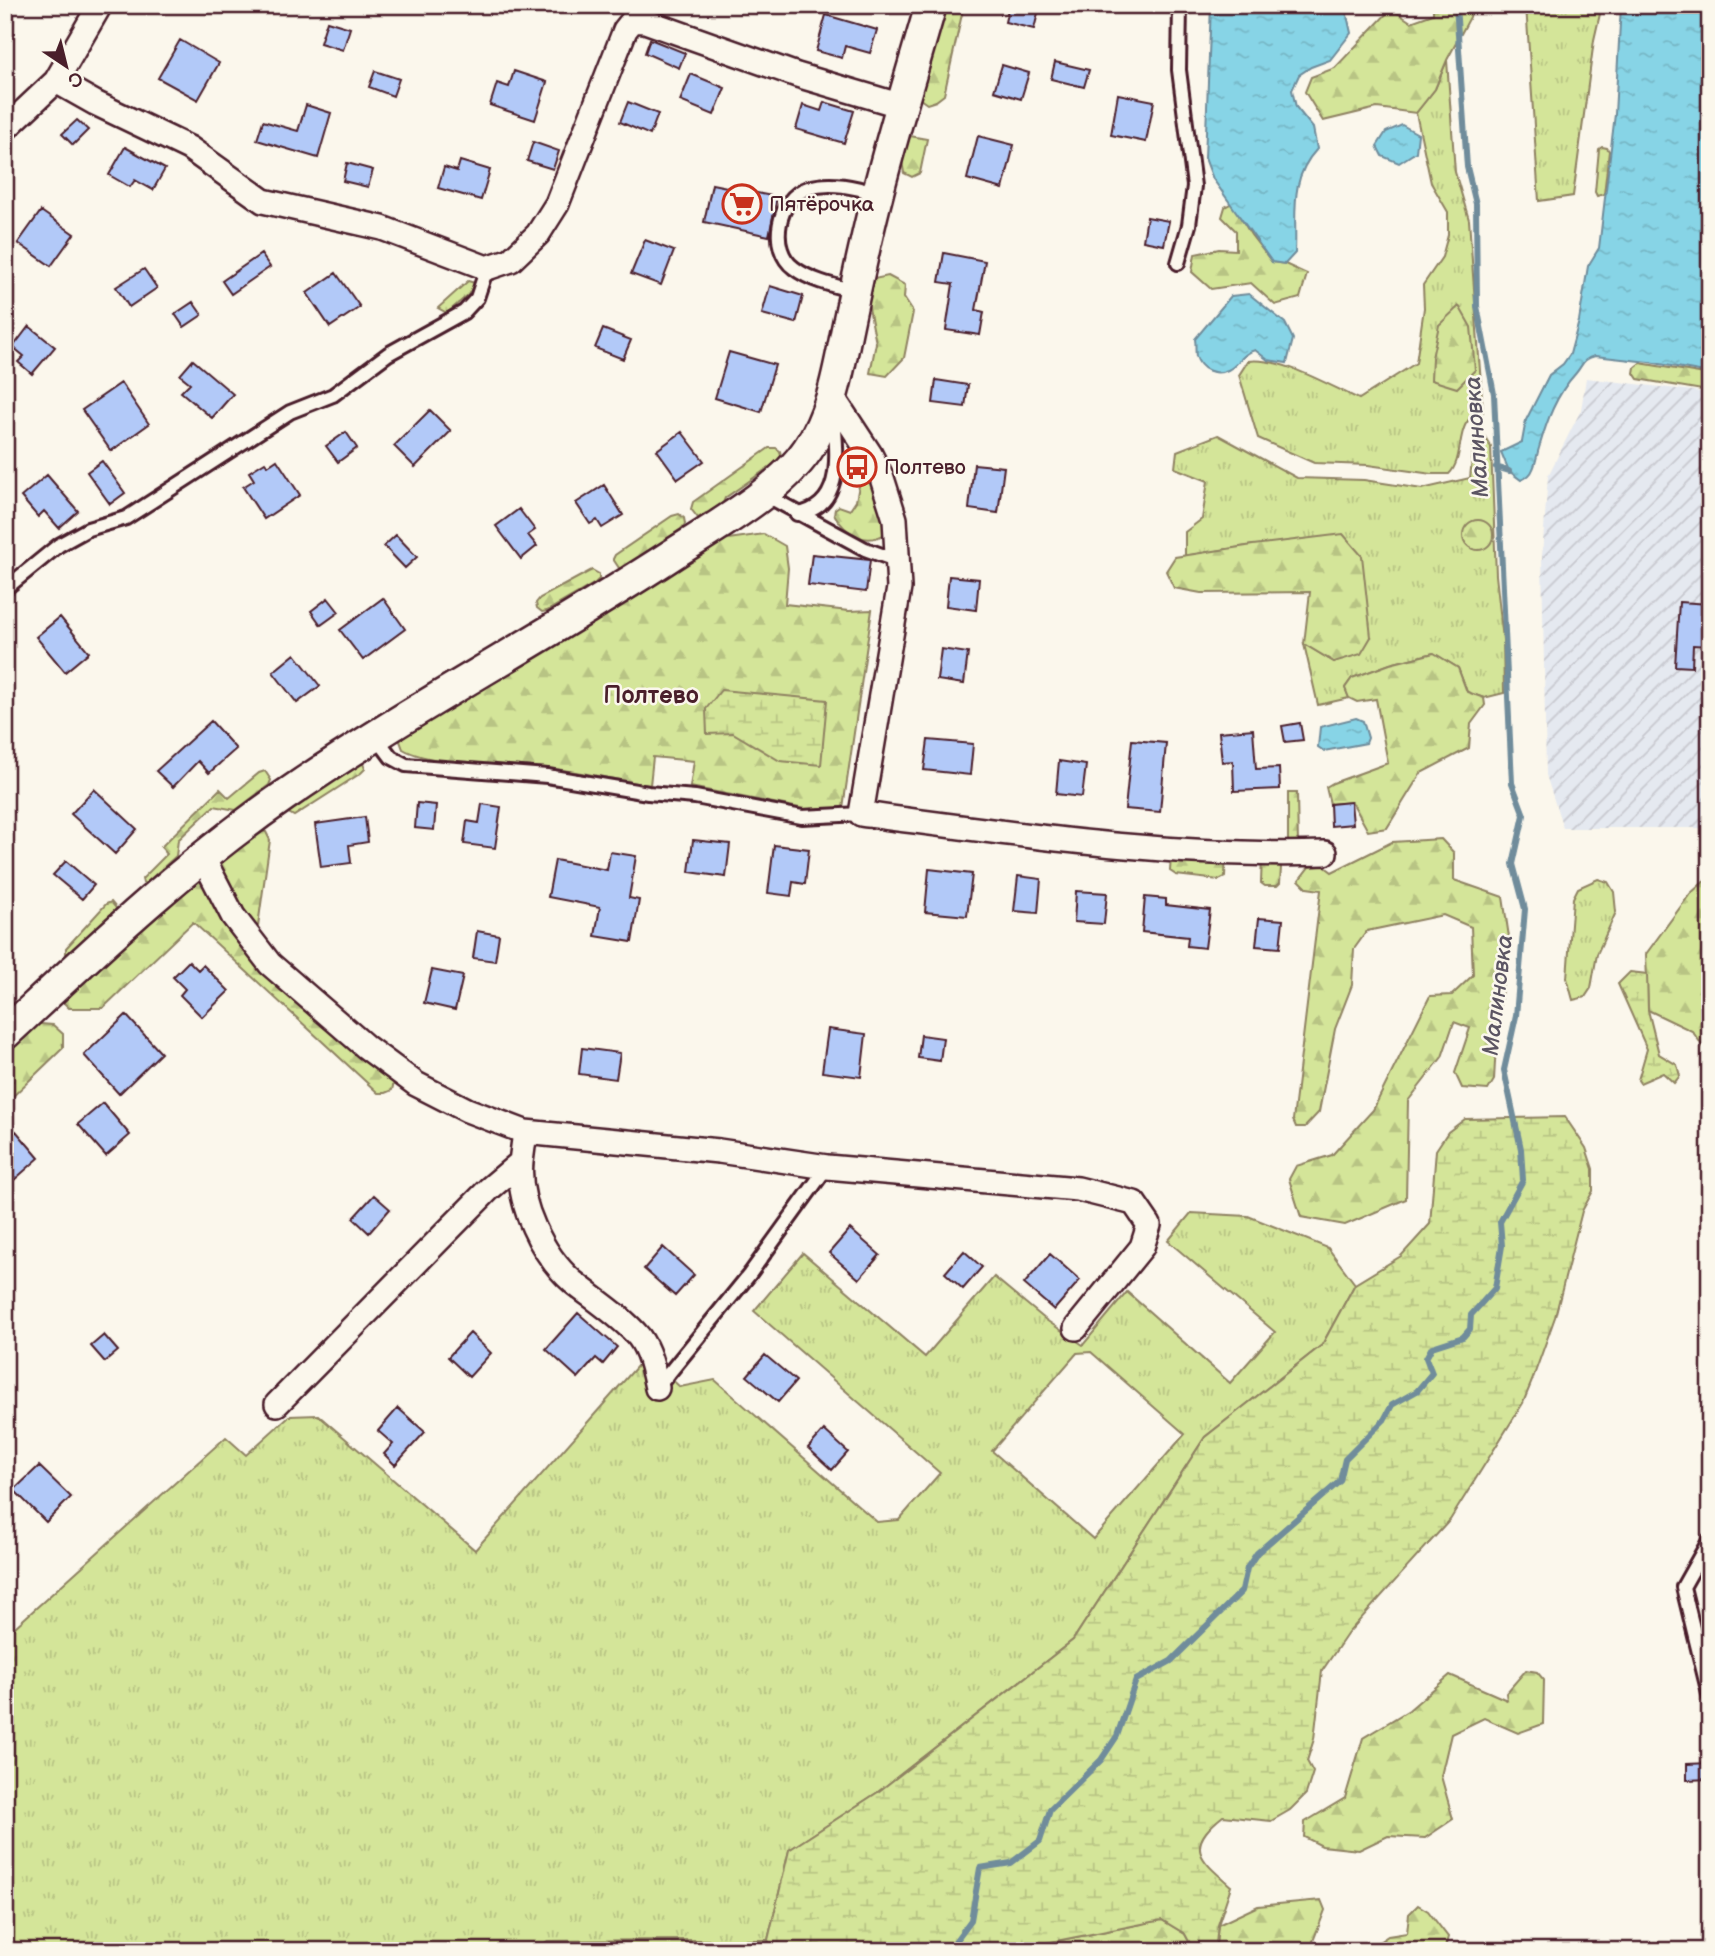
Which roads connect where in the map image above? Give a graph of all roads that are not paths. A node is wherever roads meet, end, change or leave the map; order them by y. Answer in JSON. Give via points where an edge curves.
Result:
{"nodes":[{"id":1,"x":100,"y":5,"type":"edge"},
{"id":2,"x":931,"y":5,"type":"edge"},
{"id":3,"x":1180,"y":5,"type":"edge"},
{"id":4,"x":634,"y":13,"type":"edge"},
{"id":5,"x":56,"y":81,"type":"junction"},
{"id":6,"x":902,"y":106,"type":"junction"},
{"id":7,"x":5,"y":130,"type":"edge"},
{"id":8,"x":877,"y":194,"type":"junction"},
{"id":9,"x":1178,"y":263,"type":"dead end"},
{"id":10,"x":487,"y":268,"type":"junction"},
{"id":11,"x":855,"y":291,"type":"junction"},
{"id":12,"x":832,"y":396,"type":"junction"},
{"id":13,"x":762,"y":493,"type":"junction"},
{"id":14,"x":797,"y":514,"type":"junction"},
{"id":15,"x":898,"y":561,"type":"junction"},
{"id":16,"x":5,"y":589,"type":"edge"},
{"id":17,"x":376,"y":737,"type":"junction"},
{"id":18,"x":861,"y":814,"type":"junction"},
{"id":19,"x":1325,"y":853,"type":"dead end"},
{"id":20,"x":202,"y":856,"type":"junction"},
{"id":21,"x":5,"y":1034,"type":"edge"},
{"id":22,"x":525,"y":1132,"type":"junction"},
{"id":23,"x":521,"y":1161,"type":"junction"},
{"id":24,"x":827,"y":1167,"type":"junction"},
{"id":25,"x":1076,"y":1328,"type":"dead end"},
{"id":26,"x":657,"y":1388,"type":"joint"},
{"id":27,"x":277,"y":1404,"type":"dead end"},
{"id":28,"x":1710,"y":1539,"type":"edge"},
{"id":29,"x":1710,"y":1698,"type":"edge"}],
"edges":[{"from":1,"to":5,"type":"street"},
{"from":2,"to":6,"type":"street"},
{"from":3,"to":9,"type":"lane","via":[[1180,82],[1194,186]]},
{"from":4,"to":6,"type":"street","via":[[645,21],[797,75]]},
{"from":4,"to":10,"type":"street","via":[[557,204],[538,234],[511,260]]},
{"from":5,"to":7,"type":"street"},
{"from":5,"to":10,"type":"street","via":[[190,148],[263,201],[382,228]]},
{"from":6,"to":8,"type":"street"},
{"from":8,"to":11,"type":"street"},
{"from":8,"to":11,"type":"lane","via":[[842,185],[809,188],[787,205],[779,229],[779,250],[793,268]]},
{"from":10,"to":16,"type":"lane","via":[[477,298],[464,312],[388,354],[333,395],[290,412],[127,518],[88,528],[59,545]]},
{"from":11,"to":12,"type":"street"},
{"from":12,"to":13,"type":"street","via":[[808,449]]},
{"from":12,"to":14,"type":"lane","via":[[835,478],[819,504]]},
{"from":12,"to":15,"type":"street","via":[[882,478],[895,519]]},
{"from":13,"to":14,"type":"lane"},
{"from":13,"to":17,"type":"street","via":[[606,598]]},
{"from":14,"to":15,"type":"lane"},
{"from":15,"to":18,"type":"street","via":[[900,587]]},
{"from":17,"to":18,"type":"lane","via":[[391,757],[406,765],[547,776],[802,817]]},
{"from":17,"to":20,"type":"street"},
{"from":18,"to":19,"type":"street","via":[[1100,845],[1278,855]]},
{"from":20,"to":21,"type":"street"},
{"from":20,"to":22,"type":"street","via":[[233,916],[270,964],[366,1047],[416,1084]]},
{"from":22,"to":23,"type":"street"},
{"from":22,"to":24,"type":"street","via":[[719,1150]]},
{"from":23,"to":26,"type":"street","via":[[529,1217],[542,1245],[569,1279],[639,1337]]},
{"from":23,"to":27,"type":"street"},
{"from":24,"to":25,"type":"street","via":[[1078,1189],[1134,1203],[1149,1224],[1142,1247]]},
{"from":24,"to":26,"type":"lane","via":[[749,1275]]},
{"from":28,"to":29,"type":"lane","via":[[1683,1587]]}]}
